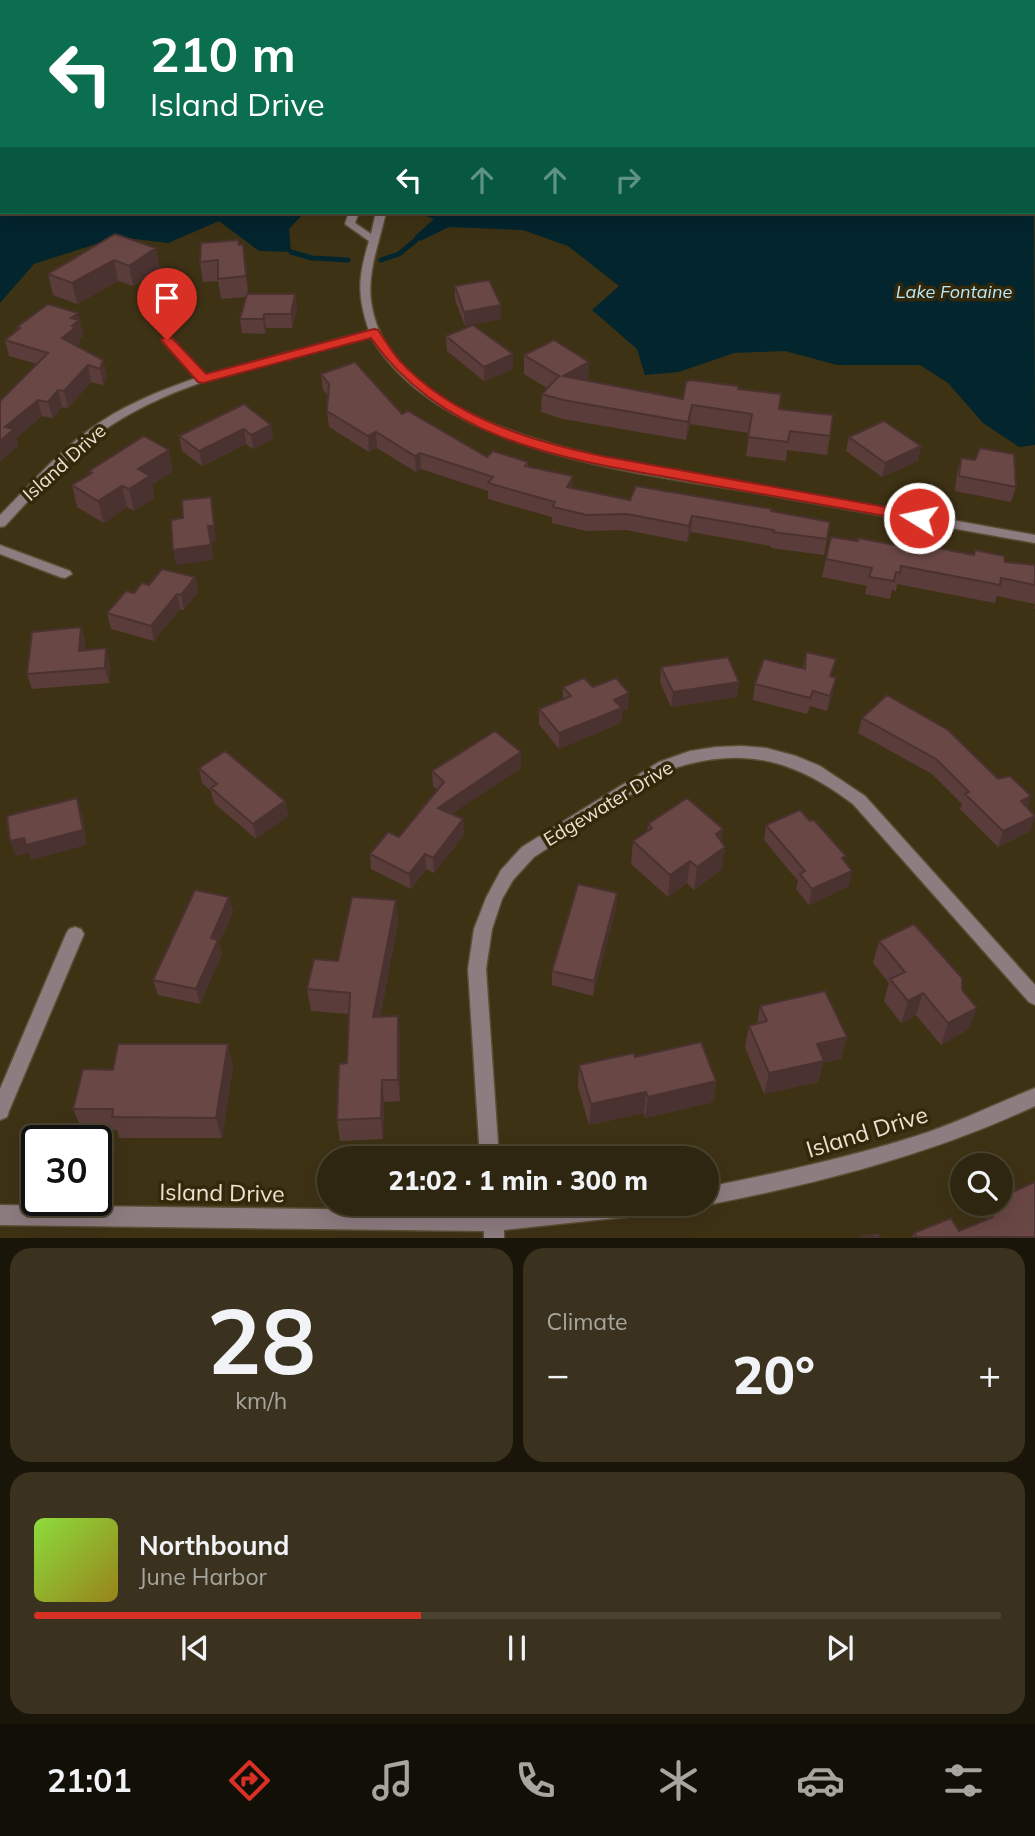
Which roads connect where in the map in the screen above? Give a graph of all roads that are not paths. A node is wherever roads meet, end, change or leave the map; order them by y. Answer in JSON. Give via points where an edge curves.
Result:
{"nodes":[{"id":1,"x":352,"y":214,"type":"edge"},
{"id":2,"x":381,"y":214,"type":"edge"},
{"id":3,"x":372,"y":239,"type":"junction"},
{"id":4,"x":374,"y":333,"type":"junction"},
{"id":5,"x":167,"y":340,"type":"dead end"},
{"id":6,"x":203,"y":379,"type":"junction"},
{"id":7,"x":0,"y":523,"type":"edge"},
{"id":8,"x":1035,"y":539,"type":"edge"},
{"id":9,"x":0,"y":549,"type":"edge"},
{"id":10,"x":65,"y":574,"type":"dead end"},
{"id":11,"x":75,"y":934,"type":"dead end"},
{"id":12,"x":1035,"y":997,"type":"edge"},
{"id":13,"x":1035,"y":1097,"type":"edge"},
{"id":14,"x":0,"y":1111,"type":"edge"},
{"id":15,"x":488,"y":1146,"type":"edge"},
{"id":16,"x":719,"y":1194,"type":"edge"},
{"id":17,"x":0,"y":1215,"type":"edge"},
{"id":18,"x":540,"y":1216,"type":"edge"},
{"id":19,"x":493,"y":1221,"type":"edge"}],
"edges":[{"from":1,"to":3,"type":"street","via":[[350,225]]},
{"from":2,"to":3,"type":"street"},
{"from":3,"to":4,"type":"street","via":[[365,278]]},
{"from":4,"to":6,"type":"street","name":"Island Drive"},
{"from":4,"to":8,"type":"street","via":[[395,363],[432,396],[487,427],[550,450]]},
{"from":5,"to":6,"type":"street"},
{"from":6,"to":7,"type":"street","name":"Island Drive","via":[[109,421]]},
{"from":9,"to":10,"type":"street"},
{"from":11,"to":14,"type":"street"},
{"from":12,"to":15,"type":"street","name":"Edgewater Drive","via":[[840,783],[769,753],[711,751],[684,758],[528,852],[494,898],[477,969]]},
{"from":13,"to":16,"type":"street","name":"Island Drive","via":[[880,1158]]},
{"from":17,"to":19,"type":"street","name":"Island Drive"},
{"from":18,"to":19,"type":"street","name":"Island Drive"}]}
